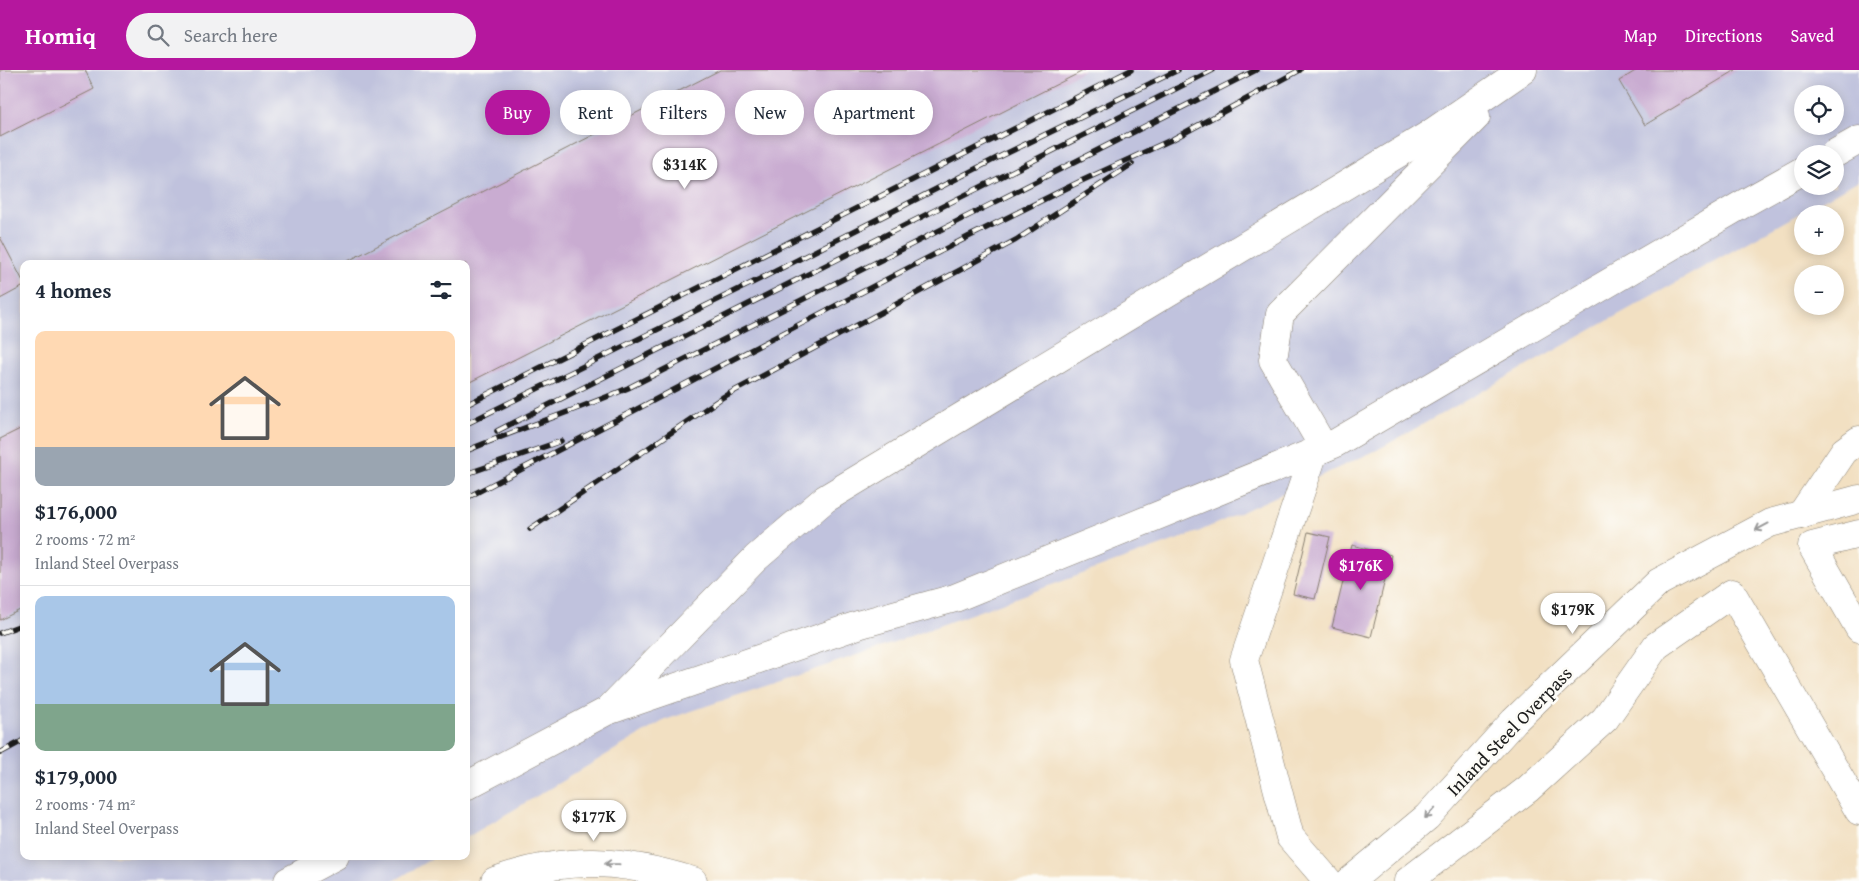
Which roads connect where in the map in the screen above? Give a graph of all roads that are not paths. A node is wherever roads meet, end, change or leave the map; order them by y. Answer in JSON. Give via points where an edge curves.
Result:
{"nodes":[{"id":1,"x":1522,"y":70,"type":"edge"},
{"id":2,"x":1859,"y":140,"type":"edge"},
{"id":3,"x":1844,"y":148,"type":"edge"},
{"id":4,"x":1794,"y":176,"type":"edge"},
{"id":5,"x":1859,"y":440,"type":"edge"},
{"id":6,"x":1319,"y":450,"type":"junction"},
{"id":7,"x":1859,"y":499,"type":"edge"},
{"id":8,"x":1801,"y":515,"type":"junction"},
{"id":9,"x":1859,"y":534,"type":"edge"},
{"id":10,"x":1859,"y":628,"type":"edge"},
{"id":11,"x":607,"y":711,"type":"junction"},
{"id":12,"x":470,"y":784,"type":"edge"},
{"id":13,"x":1859,"y":811,"type":"edge"},
{"id":14,"x":327,"y":860,"type":"edge"},
{"id":15,"x":1356,"y":879,"type":"edge"},
{"id":16,"x":288,"y":881,"type":"edge"},
{"id":17,"x":495,"y":881,"type":"edge"},
{"id":18,"x":693,"y":881,"type":"edge"},
{"id":19,"x":1328,"y":881,"type":"edge"},
{"id":20,"x":1408,"y":881,"type":"edge"}],
"edges":[{"from":1,"to":6,"type":"street","via":[[1280,314],[1272,360]]},
{"from":1,"to":11,"type":"street","via":[[1427,136],[825,499],[756,558]]},
{"from":2,"to":3,"type":"street"},
{"from":4,"to":6,"type":"street"},
{"from":5,"to":8,"type":"street","via":[[1844,451]]},
{"from":6,"to":11,"type":"street","via":[[955,598],[861,624]]},
{"from":6,"to":19,"type":"street","via":[[1244,660],[1290,837]]},
{"from":7,"to":8,"type":"street","name":"Inland Steel Overpass"},
{"from":8,"to":15,"type":"street","name":"Inland Steel Overpass","one_way":true,"via":[[1770,523],[1659,582],[1514,721],[1427,817]]},
{"from":9,"to":10,"type":"street","via":[[1812,546]]},
{"from":11,"to":12,"type":"street"},
{"from":13,"to":20,"type":"street","via":[[1732,593],[1656,646],[1605,719],[1528,790]]},
{"from":14,"to":16,"type":"street"},
{"from":18,"to":17,"type":"street","one_way":true,"via":[[622,864],[572,863],[525,870]]}]}
